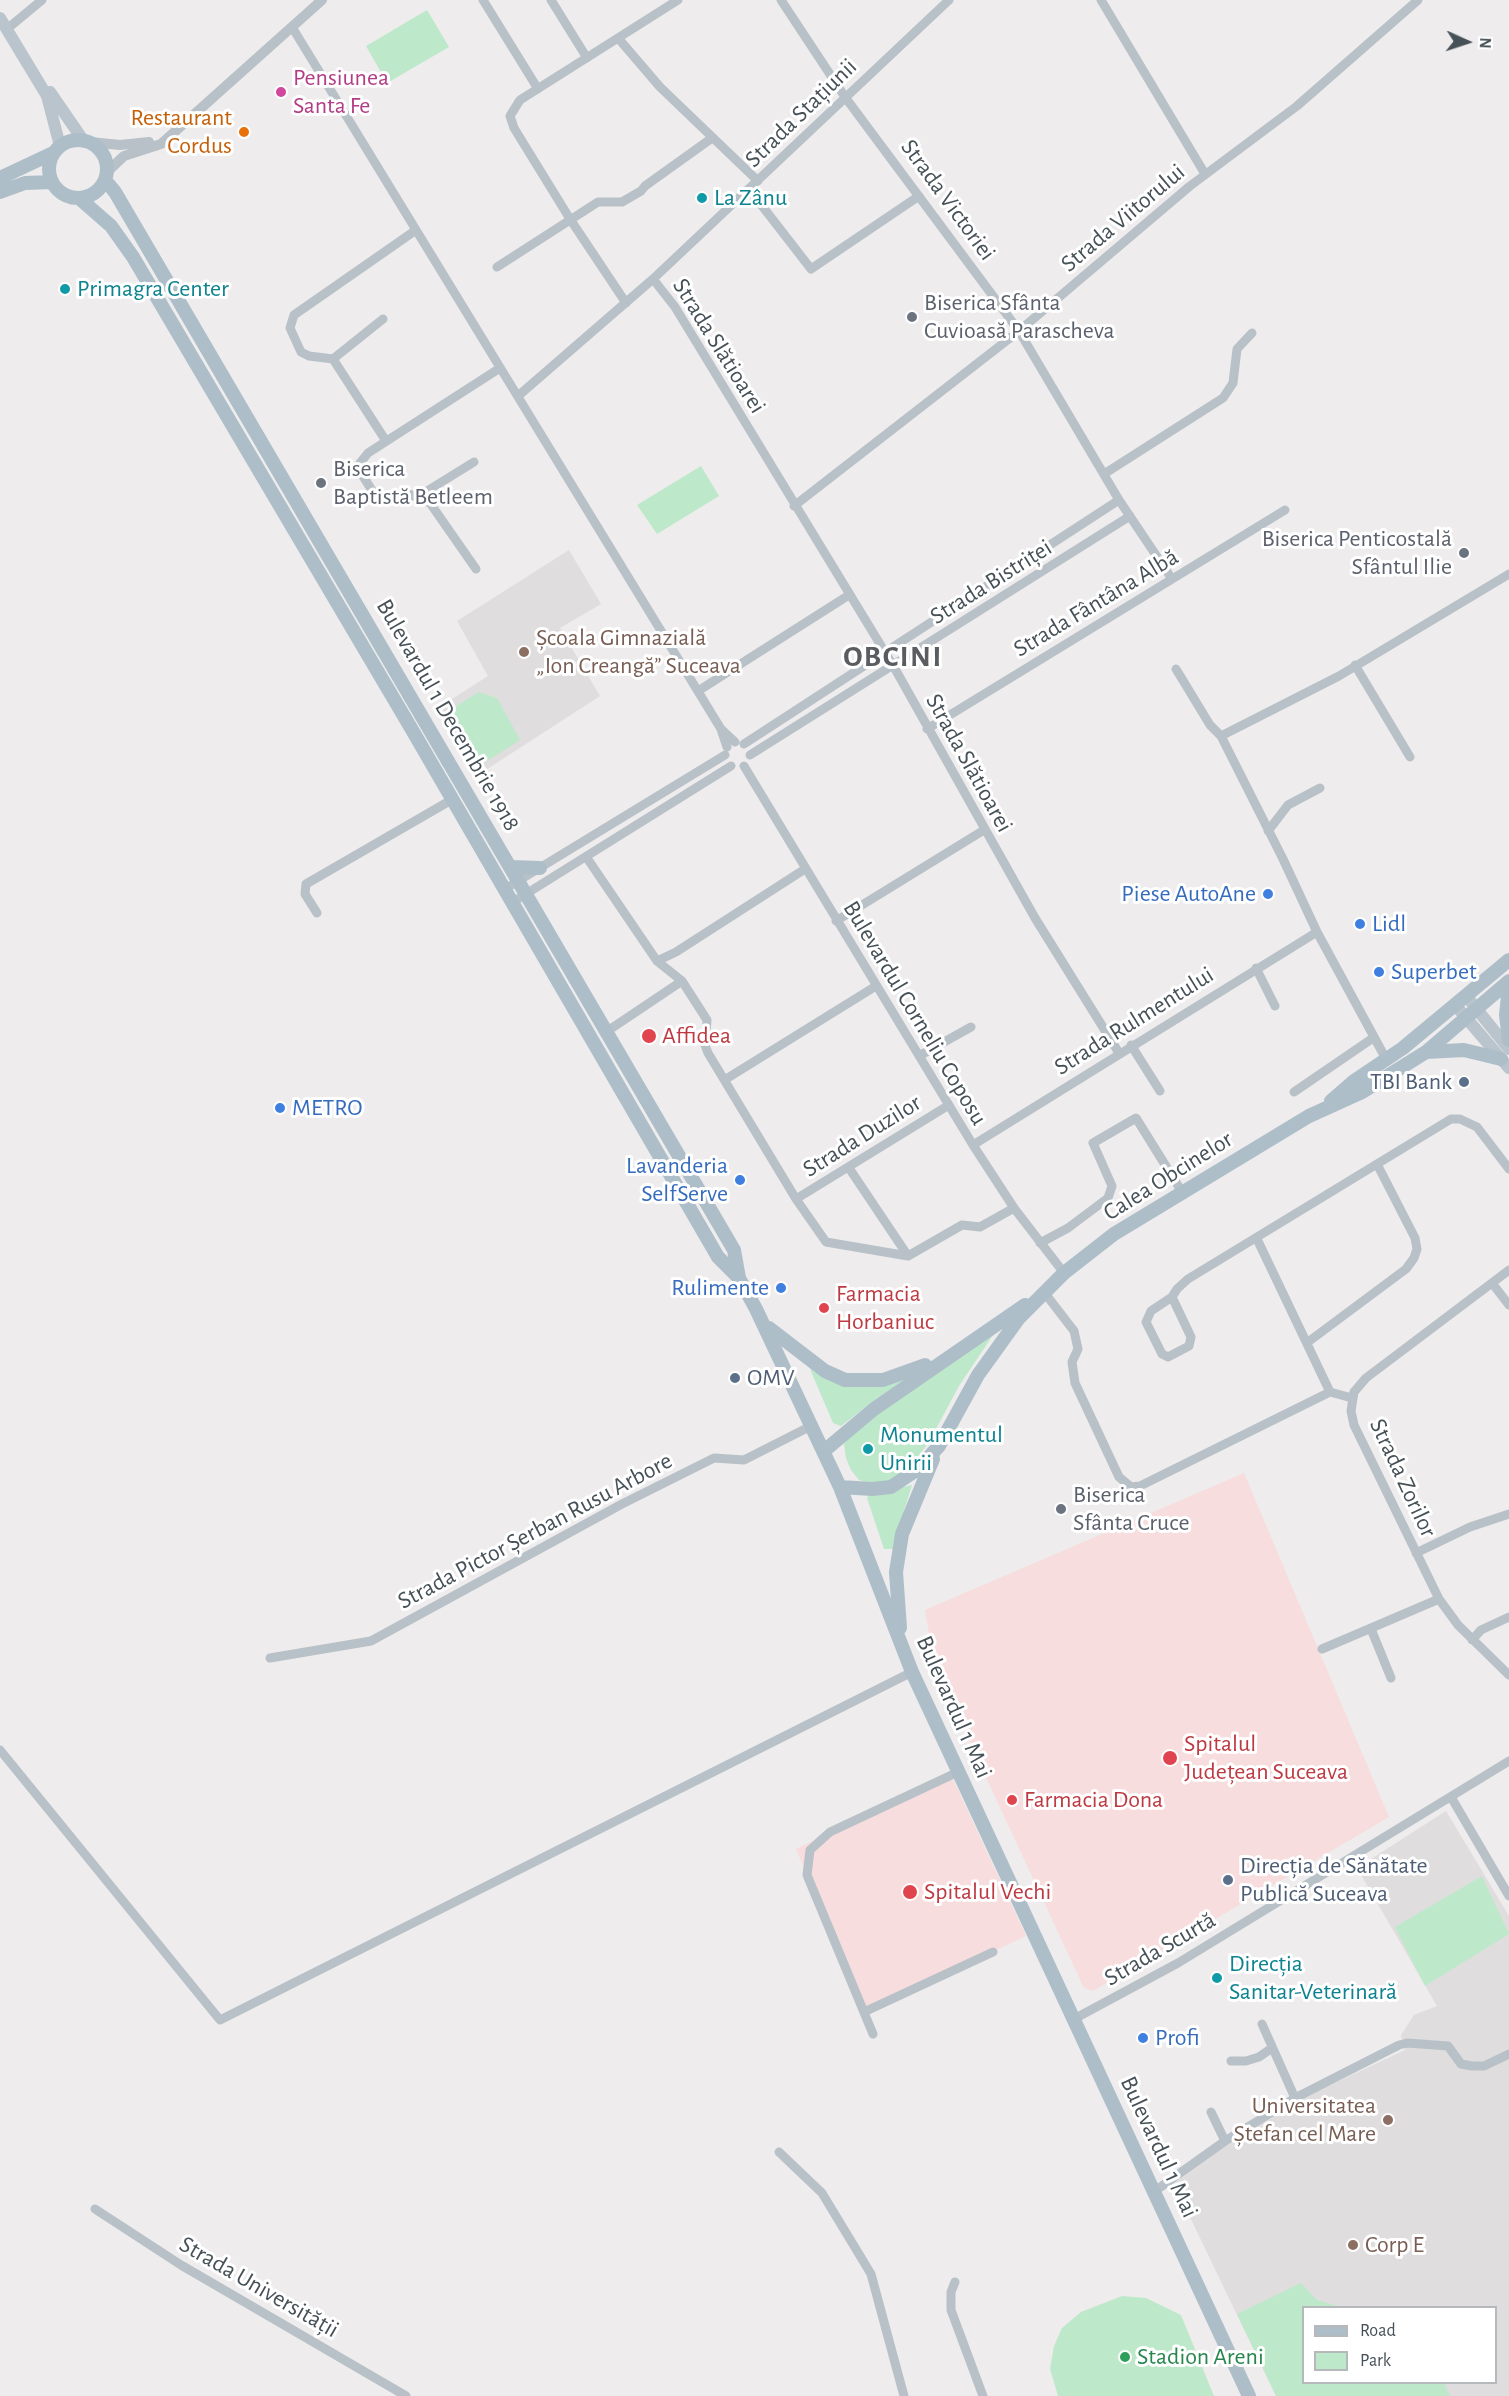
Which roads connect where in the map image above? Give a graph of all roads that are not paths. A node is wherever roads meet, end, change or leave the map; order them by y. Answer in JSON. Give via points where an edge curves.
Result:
{"nodes":[{"id":1,"x":42,"y":0,"type":"edge"},
{"id":2,"x":322,"y":0,"type":"edge"},
{"id":3,"x":483,"y":0,"type":"edge"},
{"id":4,"x":551,"y":0,"type":"edge"},
{"id":5,"x":678,"y":0,"type":"edge"},
{"id":6,"x":781,"y":0,"type":"edge"},
{"id":7,"x":949,"y":0,"type":"edge"},
{"id":8,"x":1101,"y":0,"type":"edge"},
{"id":9,"x":1418,"y":0,"type":"edge"},
{"id":10,"x":3,"y":23,"type":"edge"},
{"id":11,"x":292,"y":27,"type":"junction"},
{"id":12,"x":618,"y":38,"type":"junction"},
{"id":13,"x":587,"y":58,"type":"junction"},
{"id":14,"x":41,"y":84,"type":"junction"},
{"id":15,"x":538,"y":89,"type":"junction"},
{"id":16,"x":845,"y":96,"type":"junction"},
{"id":17,"x":172,"y":134,"type":"junction"},
{"id":18,"x":712,"y":138,"type":"junction"},
{"id":19,"x":87,"y":141,"type":"junction"},
{"id":20,"x":57,"y":149,"type":"junction"},
{"id":21,"x":1205,"y":174,"type":"junction"},
{"id":22,"x":106,"y":176,"type":"junction"},
{"id":23,"x":0,"y":178,"type":"edge"},
{"id":24,"x":758,"y":181,"type":"junction"},
{"id":25,"x":52,"y":182,"type":"junction"},
{"id":26,"x":749,"y":189,"type":"junction"},
{"id":27,"x":0,"y":192,"type":"edge"},
{"id":28,"x":919,"y":196,"type":"junction"},
{"id":29,"x":79,"y":198,"type":"junction"},
{"id":30,"x":570,"y":219,"type":"junction"},
{"id":31,"x":416,"y":230,"type":"junction"},
{"id":32,"x":497,"y":267,"type":"dead end"},
{"id":33,"x":653,"y":279,"type":"junction"},
{"id":34,"x":626,"y":303,"type":"junction"},
{"id":35,"x":383,"y":319,"type":"dead end"},
{"id":36,"x":1019,"y":331,"type":"junction"},
{"id":37,"x":1252,"y":333,"type":"dead end"},
{"id":38,"x":333,"y":358,"type":"junction"},
{"id":39,"x":500,"y":368,"type":"junction"},
{"id":40,"x":518,"y":396,"type":"junction"},
{"id":41,"x":386,"y":441,"type":"junction"},
{"id":42,"x":474,"y":462,"type":"dead end"},
{"id":43,"x":1104,"y":474,"type":"junction"},
{"id":44,"x":419,"y":496,"type":"junction"},
{"id":45,"x":1119,"y":500,"type":"junction"},
{"id":46,"x":794,"y":506,"type":"junction"},
{"id":47,"x":1285,"y":510,"type":"dead end"},
{"id":48,"x":1130,"y":516,"type":"junction"},
{"id":49,"x":476,"y":569,"type":"dead end"},
{"id":50,"x":1509,"y":574,"type":"edge"},
{"id":51,"x":1172,"y":579,"type":"junction"},
{"id":52,"x":849,"y":595,"type":"junction"},
{"id":53,"x":884,"y":653,"type":"junction"},
{"id":54,"x":1355,"y":665,"type":"junction"},
{"id":55,"x":894,"y":667,"type":"junction"},
{"id":56,"x":1176,"y":669,"type":"dead end"},
{"id":57,"x":698,"y":691,"type":"junction"},
{"id":58,"x":927,"y":729,"type":"junction"},
{"id":59,"x":1221,"y":736,"type":"junction"},
{"id":60,"x":733,"y":747,"type":"junction"},
{"id":61,"x":750,"y":755,"type":"junction"},
{"id":62,"x":1410,"y":757,"type":"dead end"},
{"id":63,"x":731,"y":766,"type":"junction"},
{"id":64,"x":744,"y":766,"type":"junction"},
{"id":65,"x":1320,"y":788,"type":"dead end"},
{"id":66,"x":453,"y":799,"type":"junction"},
{"id":67,"x":984,"y":830,"type":"junction"},
{"id":68,"x":1268,"y":831,"type":"junction"},
{"id":69,"x":587,"y":858,"type":"junction"},
{"id":70,"x":511,"y":867,"type":"junction"},
{"id":71,"x":540,"y":868,"type":"junction"},
{"id":72,"x":805,"y":869,"type":"junction"},
{"id":73,"x":519,"y":881,"type":"junction"},
{"id":74,"x":505,"y":889,"type":"junction"},
{"id":75,"x":526,"y":894,"type":"junction"},
{"id":76,"x":513,"y":902,"type":"junction"},
{"id":77,"x":317,"y":913,"type":"dead end"},
{"id":78,"x":836,"y":921,"type":"junction"},
{"id":79,"x":1317,"y":932,"type":"junction"},
{"id":80,"x":1509,"y":960,"type":"edge"},
{"id":81,"x":657,"y":961,"type":"junction"},
{"id":82,"x":1256,"y":968,"type":"junction"},
{"id":83,"x":682,"y":981,"type":"junction"},
{"id":84,"x":1509,"y":981,"type":"edge"},
{"id":85,"x":876,"y":986,"type":"junction"},
{"id":86,"x":1509,"y":986,"type":"edge"},
{"id":87,"x":1462,"y":1001,"type":"junction"},
{"id":88,"x":1275,"y":1006,"type":"dead end"},
{"id":89,"x":1472,"y":1014,"type":"junction"},
{"id":90,"x":971,"y":1027,"type":"dead end"},
{"id":91,"x":606,"y":1032,"type":"junction"},
{"id":92,"x":1373,"y":1038,"type":"junction"},
{"id":93,"x":1509,"y":1040,"type":"edge"},
{"id":94,"x":1131,"y":1045,"type":"junction"},
{"id":95,"x":1426,"y":1052,"type":"junction"},
{"id":96,"x":1119,"y":1053,"type":"junction"},
{"id":97,"x":919,"y":1056,"type":"junction"},
{"id":98,"x":1386,"y":1059,"type":"junction"},
{"id":99,"x":1506,"y":1059,"type":"edge"},
{"id":100,"x":726,"y":1079,"type":"junction"},
{"id":101,"x":1160,"y":1091,"type":"dead end"},
{"id":102,"x":1294,"y":1092,"type":"dead end"},
{"id":103,"x":949,"y":1105,"type":"junction"},
{"id":104,"x":1322,"y":1108,"type":"junction"},
{"id":105,"x":973,"y":1145,"type":"junction"},
{"id":106,"x":1377,"y":1164,"type":"junction"},
{"id":107,"x":849,"y":1168,"type":"junction"},
{"id":108,"x":1509,"y":1169,"type":"edge"},
{"id":109,"x":1182,"y":1192,"type":"junction"},
{"id":110,"x":796,"y":1199,"type":"junction"},
{"id":111,"x":1014,"y":1208,"type":"junction"},
{"id":112,"x":1257,"y":1239,"type":"junction"},
{"id":113,"x":1040,"y":1243,"type":"junction"},
{"id":114,"x":908,"y":1256,"type":"junction"},
{"id":115,"x":1509,"y":1269,"type":"edge"},
{"id":116,"x":1064,"y":1273,"type":"junction"},
{"id":117,"x":739,"y":1278,"type":"junction"},
{"id":118,"x":1492,"y":1283,"type":"junction"},
{"id":119,"x":1044,"y":1292,"type":"junction"},
{"id":120,"x":1172,"y":1297,"type":"junction"},
{"id":121,"x":1509,"y":1305,"type":"edge"},
{"id":122,"x":765,"y":1326,"type":"junction"},
{"id":123,"x":1308,"y":1342,"type":"junction"},
{"id":124,"x":947,"y":1357,"type":"junction"},
{"id":125,"x":1330,"y":1392,"type":"junction"},
{"id":126,"x":1352,"y":1398,"type":"junction"},
{"id":127,"x":813,"y":1425,"type":"junction"},
{"id":128,"x":939,"y":1446,"type":"junction"},
{"id":129,"x":824,"y":1451,"type":"junction"},
{"id":130,"x":840,"y":1487,"type":"junction"},
{"id":131,"x":1509,"y":1514,"type":"edge"},
{"id":132,"x":1416,"y":1553,"type":"junction"},
{"id":133,"x":1439,"y":1599,"type":"junction"},
{"id":134,"x":1509,"y":1617,"type":"edge"},
{"id":135,"x":1371,"y":1629,"type":"junction"},
{"id":136,"x":1472,"y":1640,"type":"junction"},
{"id":137,"x":902,"y":1647,"type":"junction"},
{"id":138,"x":1322,"y":1649,"type":"dead end"},
{"id":139,"x":270,"y":1658,"type":"dead end"},
{"id":140,"x":912,"y":1672,"type":"junction"},
{"id":141,"x":1509,"y":1675,"type":"edge"},
{"id":142,"x":1391,"y":1678,"type":"dead end"},
{"id":143,"x":0,"y":1750,"type":"edge"},
{"id":144,"x":1509,"y":1761,"type":"edge"},
{"id":145,"x":958,"y":1772,"type":"junction"},
{"id":146,"x":1451,"y":1797,"type":"junction"},
{"id":147,"x":1509,"y":1896,"type":"edge"},
{"id":148,"x":993,"y":1952,"type":"dead end"},
{"id":149,"x":864,"y":2012,"type":"junction"},
{"id":150,"x":1074,"y":2019,"type":"junction"},
{"id":151,"x":1262,"y":2024,"type":"dead end"},
{"id":152,"x":873,"y":2034,"type":"dead end"},
{"id":153,"x":1272,"y":2048,"type":"junction"},
{"id":154,"x":1509,"y":2054,"type":"edge"},
{"id":155,"x":1231,"y":2061,"type":"dead end"},
{"id":156,"x":1295,"y":2098,"type":"junction"},
{"id":157,"x":1211,"y":2112,"type":"dead end"},
{"id":158,"x":1225,"y":2141,"type":"junction"},
{"id":159,"x":779,"y":2152,"type":"dead end"},
{"id":160,"x":1155,"y":2191,"type":"junction"},
{"id":161,"x":95,"y":2209,"type":"dead end"},
{"id":162,"x":955,"y":2282,"type":"dead end"},
{"id":163,"x":406,"y":2396,"type":"edge"},
{"id":164,"x":904,"y":2396,"type":"edge"},
{"id":165,"x":983,"y":2396,"type":"edge"},
{"id":166,"x":1249,"y":2396,"type":"edge"}],
"edges":[{"from":1,"to":10,"type":"street"},
{"from":2,"to":11,"type":"street"},
{"from":3,"to":15,"type":"street"},
{"from":4,"to":13,"type":"street"},
{"from":5,"to":12,"type":"street"},
{"from":6,"to":16,"type":"street","name":"Strada Victoriei"},
{"from":7,"to":16,"type":"street","name":"Strada Stațiunii"},
{"from":8,"to":21,"type":"street"},
{"from":9,"to":21,"type":"street","name":"Strada Viitorului","via":[[1297,106]]},
{"from":10,"to":14,"type":"main road"},
{"from":11,"to":17,"type":"street"},
{"from":11,"to":31,"type":"street"},
{"from":12,"to":13,"type":"street"},
{"from":12,"to":18,"type":"street"},
{"from":13,"to":15,"type":"street"},
{"from":14,"to":19,"type":"main road"},
{"from":14,"to":20,"type":"main road","via":[[54,115]]},
{"from":15,"to":30,"type":"street","via":[[515,105],[510,116]]},
{"from":16,"to":24,"type":"street","name":"Strada Stațiunii"},
{"from":16,"to":28,"type":"street","name":"Strada Victoriei"},
{"from":17,"to":19,"type":"street","via":[[136,145]]},
{"from":17,"to":22,"type":"street","via":[[162,144],[124,156]]},
{"from":18,"to":24,"type":"street"},
{"from":18,"to":30,"type":"street","via":[[632,197],[622,202],[598,202]]},
{"from":19,"to":20,"type":"main road","via":[[75,140]]},
{"from":19,"to":22,"type":"main road","via":[[104,155]]},
{"from":20,"to":23,"type":"main road"},
{"from":20,"to":25,"type":"main road","via":[[50,162]]},
{"from":21,"to":36,"type":"street","name":"Strada Viitorului"},
{"from":22,"to":29,"type":"main road","via":[[95,192]]},
{"from":22,"to":70,"type":"main road","name":"Bulevardul 1 Decembrie 1918"},
{"from":24,"to":26,"type":"street","name":"Strada Stațiunii"},
{"from":25,"to":27,"type":"main road","via":[[25,183]]},
{"from":25,"to":29,"type":"main road","via":[[63,193]]},
{"from":26,"to":28,"type":"street","via":[[811,269]]},
{"from":26,"to":33,"type":"street","name":"Strada Stațiunii"},
{"from":28,"to":36,"type":"street","name":"Strada Victoriei"},
{"from":29,"to":66,"type":"main road","name":"Bulevardul 1 Decembrie 1918","via":[[111,226],[133,257]]},
{"from":30,"to":32,"type":"street"},
{"from":30,"to":34,"type":"street"},
{"from":31,"to":38,"type":"street","via":[[294,315],[291,335],[301,352]]},
{"from":31,"to":39,"type":"street"},
{"from":33,"to":34,"type":"street","name":"Strada Stațiunii"},
{"from":33,"to":46,"type":"street","name":"Strada Slătioarei","via":[[675,307]]},
{"from":34,"to":40,"type":"street","name":"Strada Stațiunii"},
{"from":35,"to":38,"type":"street"},
{"from":36,"to":43,"type":"street","name":"Strada Victoriei"},
{"from":36,"to":46,"type":"street","name":"Strada Viitorului"},
{"from":37,"to":43,"type":"street","via":[[1237,349],[1233,383],[1223,398]]},
{"from":38,"to":41,"type":"street"},
{"from":39,"to":40,"type":"street"},
{"from":39,"to":41,"type":"street"},
{"from":40,"to":57,"type":"street"},
{"from":41,"to":44,"type":"street","via":[[360,463],[359,470],[371,491],[385,498]]},
{"from":42,"to":44,"type":"street"},
{"from":43,"to":45,"type":"street","name":"Strada Victoriei"},
{"from":44,"to":49,"type":"street","via":[[438,511]]},
{"from":45,"to":48,"type":"street","name":"Strada Victoriei"},
{"from":45,"to":53,"type":"street","name":"Strada Bistriței"},
{"from":46,"to":52,"type":"street","name":"Strada Slătioarei"},
{"from":47,"to":51,"type":"street","name":"Strada Fântâna Albă"},
{"from":48,"to":51,"type":"street","name":"Strada Victoriei"},
{"from":48,"to":55,"type":"street","name":"Strada Bistriței"},
{"from":50,"to":54,"type":"street"},
{"from":51,"to":58,"type":"street","name":"Strada Fântâna Albă"},
{"from":52,"to":53,"type":"street","name":"Strada Slătioarei"},
{"from":52,"to":57,"type":"street"},
{"from":53,"to":55,"type":"street","name":"Strada Slătioarei"},
{"from":53,"to":60,"type":"street","name":"Strada Bistriței"},
{"from":54,"to":59,"type":"street"},
{"from":54,"to":62,"type":"street"},
{"from":55,"to":58,"type":"street","name":"Strada Slătioarei"},
{"from":55,"to":61,"type":"street","name":"Strada Bistriței"},
{"from":56,"to":59,"type":"street"},
{"from":57,"to":60,"type":"street"},
{"from":58,"to":67,"type":"street","name":"Strada Slătioarei"},
{"from":59,"to":68,"type":"street"},
{"from":60,"to":61,"type":"street"},
{"from":60,"to":63,"type":"street"},
{"from":60,"to":71,"type":"street","name":"Strada Bistriței"},
{"from":61,"to":64,"type":"street"},
{"from":63,"to":64,"type":"street"},
{"from":63,"to":69,"type":"street"},
{"from":64,"to":72,"type":"street","name":"Bulevardul Corneliu Coposu"},
{"from":65,"to":68,"type":"street","via":[[1288,805]]},
{"from":66,"to":74,"type":"main road","name":"Bulevardul 1 Decembrie 1918"},
{"from":66,"to":77,"type":"street","via":[[306,884],[305,894]]},
{"from":67,"to":78,"type":"street"},
{"from":67,"to":96,"type":"street","name":"Strada Slătioarei"},
{"from":68,"to":79,"type":"street"},
{"from":69,"to":75,"type":"street"},
{"from":69,"to":81,"type":"street"},
{"from":70,"to":71,"type":"main road"},
{"from":70,"to":73,"type":"main road","name":"Bulevardul 1 Decembrie 1918"},
{"from":71,"to":73,"type":"street","name":"Strada Bistriței"},
{"from":72,"to":78,"type":"street","name":"Bulevardul Corneliu Coposu"},
{"from":72,"to":81,"type":"street"},
{"from":73,"to":74,"type":"street","name":"Strada Bistriței"},
{"from":73,"to":75,"type":"main road","name":"Bulevardul 1 Decembrie 1918"},
{"from":74,"to":76,"type":"main road","name":"Bulevardul 1 Decembrie 1918"},
{"from":75,"to":76,"type":"street"},
{"from":75,"to":91,"type":"main road","name":"Bulevardul 1 Decembrie 1918"},
{"from":76,"to":117,"type":"main road","name":"Bulevardul 1 Decembrie 1918","via":[[718,1257]]},
{"from":78,"to":85,"type":"street","name":"Bulevardul Corneliu Coposu"},
{"from":79,"to":82,"type":"street","name":"Strada Rulmentului"},
{"from":79,"to":92,"type":"street"},
{"from":80,"to":87,"type":"main road","name":"Calea Obcinelor"},
{"from":81,"to":83,"type":"street"},
{"from":82,"to":88,"type":"street"},
{"from":82,"to":94,"type":"street","name":"Strada Rulmentului"},
{"from":83,"to":91,"type":"street"},
{"from":83,"to":100,"type":"street","via":[[707,1020],[705,1045]]},
{"from":84,"to":89,"type":"main road","name":"Calea Obcinelor"},
{"from":85,"to":97,"type":"street","name":"Bulevardul Corneliu Coposu"},
{"from":85,"to":100,"type":"street"},
{"from":86,"to":93,"type":"main road"},
{"from":87,"to":89,"type":"main road"},
{"from":87,"to":98,"type":"main road","name":"Calea Obcinelor"},
{"from":89,"to":95,"type":"main road","name":"Calea Obcinelor"},
{"from":89,"to":99,"type":"main road"},
{"from":90,"to":97,"type":"street"},
{"from":91,"to":117,"type":"main road","name":"Bulevardul 1 Decembrie 1918","via":[[734,1250]]},
{"from":92,"to":98,"type":"street"},
{"from":92,"to":102,"type":"street"},
{"from":94,"to":96,"type":"street","name":"Strada Rulmentului"},
{"from":94,"to":101,"type":"street"},
{"from":95,"to":99,"type":"main road","via":[[1464,1050]]},
{"from":95,"to":104,"type":"main road","name":"Calea Obcinelor","via":[[1362,1092]]},
{"from":96,"to":105,"type":"street","name":"Strada Rulmentului"},
{"from":97,"to":103,"type":"street","name":"Bulevardul Corneliu Coposu"},
{"from":98,"to":104,"type":"main road","name":"Calea Obcinelor"},
{"from":100,"to":110,"type":"street"},
{"from":103,"to":105,"type":"street","name":"Bulevardul Corneliu Coposu"},
{"from":103,"to":107,"type":"street","name":"Strada Duzilor"},
{"from":104,"to":109,"type":"main road","name":"Calea Obcinelor"},
{"from":105,"to":111,"type":"street","name":"Bulevardul Corneliu Coposu"},
{"from":106,"to":108,"type":"street","via":[[1451,1119],[1460,1119],[1477,1127]]},
{"from":106,"to":112,"type":"street"},
{"from":106,"to":123,"type":"street","via":[[1415,1238],[1414,1258],[1406,1269]]},
{"from":107,"to":110,"type":"street","name":"Strada Duzilor"},
{"from":107,"to":114,"type":"street"},
{"from":109,"to":113,"type":"street","via":[[1136,1118],[1093,1143],[1112,1186],[1108,1197],[1068,1228]]},
{"from":109,"to":116,"type":"main road","name":"Calea Obcinelor","via":[[1114,1234]]},
{"from":110,"to":114,"type":"street","via":[[826,1242]]},
{"from":111,"to":113,"type":"street","name":"Bulevardul Corneliu Coposu"},
{"from":111,"to":114,"type":"street","via":[[980,1227],[962,1225]]},
{"from":112,"to":120,"type":"street","via":[[1188,1280]]},
{"from":112,"to":123,"type":"street"},
{"from":113,"to":116,"type":"street","name":"Bulevardul Corneliu Coposu"},
{"from":115,"to":118,"type":"street","name":"Strada Zorilor"},
{"from":116,"to":119,"type":"main road","name":"Calea Obcinelor"},
{"from":117,"to":122,"type":"main road","name":"Bulevardul 1 Decembrie 1918"},
{"from":118,"to":121,"type":"street"},
{"from":118,"to":126,"type":"street","name":"Strada Zorilor","via":[[1366,1378]]},
{"from":119,"to":124,"type":"main road","name":"Calea Obcinelor"},
{"from":119,"to":125,"type":"street","via":[[1074,1330],[1078,1350],[1072,1362],[1075,1383],[1119,1478],[1131,1486]]},
{"from":119,"to":128,"type":"main road","name":"Calea Obcinelor","via":[[997,1347]]},
{"from":120,"to":120,"type":"street","via":[[1151,1311],[1146,1322],[1162,1354],[1173,1356],[1189,1346],[1191,1336]]},
{"from":122,"to":124,"type":"main road","via":[[825,1371],[845,1380],[883,1380]]},
{"from":122,"to":127,"type":"main road","name":"Bulevardul 1 Mai"},
{"from":123,"to":125,"type":"street"},
{"from":124,"to":129,"type":"main road","name":"Calea Obcinelor","via":[[874,1409]]},
{"from":125,"to":126,"type":"street"},
{"from":126,"to":132,"type":"street","name":"Strada Zorilor","via":[[1354,1425]]},
{"from":127,"to":129,"type":"main road","name":"Bulevardul 1 Mai"},
{"from":127,"to":139,"type":"street","name":"Strada Pictor Șerban Rusu Arbore","via":[[744,1460],[714,1458],[371,1641]]},
{"from":128,"to":130,"type":"main road","name":"Calea Obcinelor","via":[[900,1483],[881,1489]]},
{"from":128,"to":137,"type":"main road","via":[[912,1506],[898,1552]]},
{"from":129,"to":130,"type":"main road","name":"Bulevardul 1 Mai"},
{"from":130,"to":137,"type":"main road","name":"Bulevardul 1 Mai"},
{"from":131,"to":132,"type":"street","via":[[1494,1517]]},
{"from":132,"to":133,"type":"street","name":"Strada Zorilor"},
{"from":133,"to":135,"type":"street"},
{"from":133,"to":136,"type":"street","name":"Strada Zorilor"},
{"from":134,"to":136,"type":"street","via":[[1480,1630]]},
{"from":135,"to":138,"type":"street"},
{"from":135,"to":142,"type":"street"},
{"from":136,"to":141,"type":"street","name":"Strada Zorilor"},
{"from":137,"to":140,"type":"main road","name":"Bulevardul 1 Mai"},
{"from":140,"to":143,"type":"street","via":[[220,2020]]},
{"from":140,"to":145,"type":"main road","name":"Bulevardul 1 Mai"},
{"from":144,"to":146,"type":"street","name":"Strada Scurtă"},
{"from":145,"to":149,"type":"street","via":[[830,1832],[810,1850],[807,1875]]},
{"from":145,"to":150,"type":"main road","name":"Bulevardul 1 Mai"},
{"from":146,"to":147,"type":"street"},
{"from":146,"to":150,"type":"street","name":"Strada Scurtă","via":[[1178,1963]]},
{"from":148,"to":149,"type":"street"},
{"from":149,"to":152,"type":"street"},
{"from":150,"to":160,"type":"main road","name":"Bulevardul 1 Mai"},
{"from":151,"to":153,"type":"street"},
{"from":153,"to":155,"type":"street","via":[[1260,2057]]},
{"from":153,"to":156,"type":"street"},
{"from":154,"to":156,"type":"street","via":[[1484,2066],[1472,2066],[1461,2064],[1448,2046],[1407,2043]]},
{"from":156,"to":158,"type":"street"},
{"from":157,"to":158,"type":"street"},
{"from":158,"to":160,"type":"street"},
{"from":159,"to":164,"type":"street","via":[[822,2193],[871,2274]]},
{"from":160,"to":166,"type":"main road","name":"Bulevardul 1 Mai"},
{"from":161,"to":163,"type":"street","name":"Strada Universității","via":[[181,2265]]},
{"from":162,"to":165,"type":"street","via":[[951,2310]]}]}
